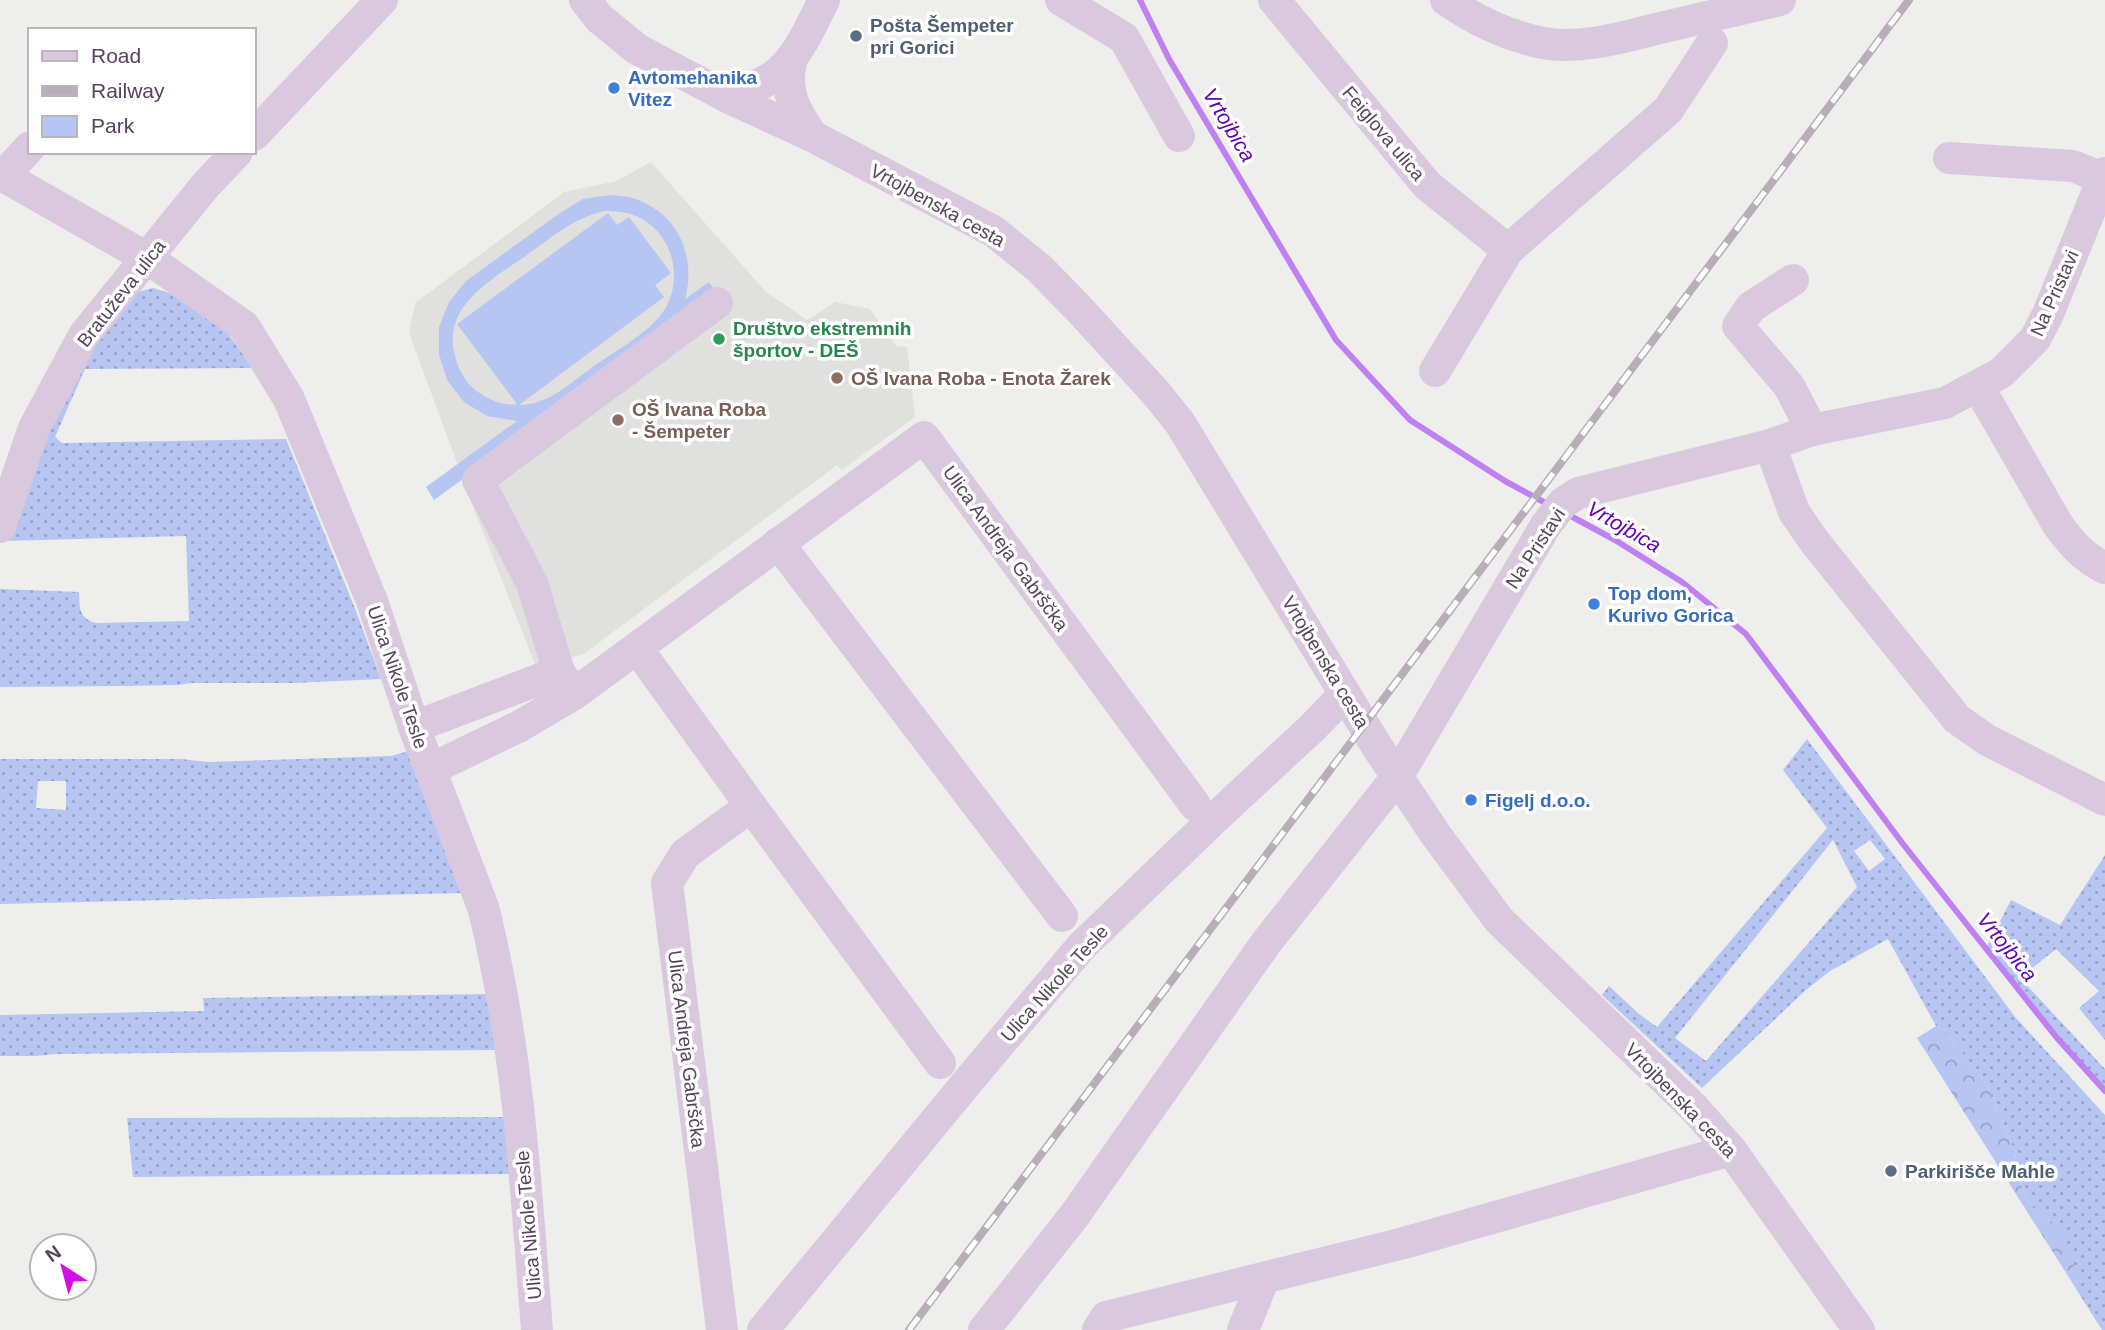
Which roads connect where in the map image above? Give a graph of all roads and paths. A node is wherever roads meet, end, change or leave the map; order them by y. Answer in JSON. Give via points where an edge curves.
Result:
{"nodes":[{"id":1,"x":382,"y":0,"type":"edge"},
{"id":2,"x":585,"y":0,"type":"edge"},
{"id":3,"x":824,"y":0,"type":"edge"},
{"id":4,"x":1061,"y":0,"type":"edge"},
{"id":5,"x":1274,"y":0,"type":"edge"},
{"id":6,"x":1446,"y":0,"type":"edge"},
{"id":7,"x":1780,"y":0,"type":"edge"},
{"id":8,"x":1712,"y":44,"type":"dead end"},
{"id":9,"x":790,"y":62,"type":"junction"},
{"id":10,"x":716,"y":91,"type":"junction"},
{"id":11,"x":256,"y":133,"type":"edge"},
{"id":12,"x":1179,"y":135,"type":"dead end"},
{"id":13,"x":811,"y":136,"type":"junction"},
{"id":14,"x":28,"y":149,"type":"edge"},
{"id":15,"x":235,"y":154,"type":"edge"},
{"id":16,"x":1949,"y":158,"type":"dead end"},
{"id":17,"x":1,"y":175,"type":"edge"},
{"id":18,"x":2104,"y":175,"type":"edge"},
{"id":19,"x":1508,"y":250,"type":"junction"},
{"id":20,"x":148,"y":257,"type":"junction"},
{"id":21,"x":1793,"y":280,"type":"dead end"},
{"id":22,"x":717,"y":303,"type":"dead end"},
{"id":23,"x":1436,"y":371,"type":"dead end"},
{"id":24,"x":1978,"y":386,"type":"junction"},
{"id":25,"x":1812,"y":430,"type":"junction"},
{"id":26,"x":1770,"y":445,"type":"junction"},
{"id":27,"x":0,"y":527,"type":"edge"},
{"id":28,"x":778,"y":543,"type":"junction"},
{"id":29,"x":2105,"y":568,"type":"edge"},
{"id":30,"x":637,"y":648,"type":"junction"},
{"id":31,"x":566,"y":683,"type":"junction"},
{"id":32,"x":1345,"y":694,"type":"junction"},
{"id":33,"x":414,"y":727,"type":"junction"},
{"id":34,"x":431,"y":769,"type":"junction"},
{"id":35,"x":1397,"y":777,"type":"junction"},
{"id":36,"x":2105,"y":800,"type":"edge"},
{"id":37,"x":1195,"y":805,"type":"dead end"},
{"id":38,"x":751,"y":806,"type":"junction"},
{"id":39,"x":1062,"y":916,"type":"dead end"},
{"id":40,"x":940,"y":1063,"type":"dead end"},
{"id":41,"x":1731,"y":1150,"type":"junction"},
{"id":42,"x":1264,"y":1278,"type":"junction"},
{"id":43,"x":537,"y":1330,"type":"edge"},
{"id":44,"x":722,"y":1330,"type":"edge"},
{"id":45,"x":763,"y":1330,"type":"edge"},
{"id":46,"x":984,"y":1330,"type":"edge"},
{"id":47,"x":1098,"y":1330,"type":"edge"},
{"id":48,"x":1244,"y":1330,"type":"edge"},
{"id":49,"x":1859,"y":1330,"type":"edge"}],
"edges":[{"from":1,"to":11,"type":"street"},
{"from":2,"to":10,"type":"street","name":"Vrtojbenska cesta","via":[[637,49]]},
{"from":3,"to":9,"type":"street"},
{"from":4,"to":12,"type":"street","via":[[1124,38]]},
{"from":5,"to":19,"type":"street","name":"Feiglova ulica","via":[[1427,185]]},
{"from":6,"to":7,"type":"street","via":[[1503,32],[1545,43],[1578,44]]},
{"from":8,"to":19,"type":"street","via":[[1668,110]]},
{"from":9,"to":10,"type":"street","via":[[762,83]]},
{"from":9,"to":13,"type":"street","via":[[790,96]]},
{"from":10,"to":13,"type":"street","name":"Vrtojbenska cesta"},
{"from":13,"to":32,"type":"street","name":"Vrtojbenska cesta","via":[[993,231],[1079,309],[1180,423]]},
{"from":14,"to":17,"type":"street"},
{"from":15,"to":20,"type":"street","name":"Bratuževa ulica"},
{"from":16,"to":18,"type":"street","name":"Na Pristavi","via":[[2073,166]]},
{"from":17,"to":20,"type":"street","name":"Ulica Nikole Tesle"},
{"from":18,"to":24,"type":"street","name":"Na Pristavi","via":[[2035,339],[2001,373]]},
{"from":19,"to":23,"type":"street"},
{"from":20,"to":27,"type":"street","name":"Bratuževa ulica","via":[[84,335],[34,428]]},
{"from":20,"to":33,"type":"street","name":"Ulica Nikole Tesle","via":[[244,326],[289,399],[372,601]]},
{"from":21,"to":25,"type":"street","via":[[1751,307],[1738,326],[1789,387]]},
{"from":22,"to":31,"type":"street","via":[[478,480],[532,583]]},
{"from":24,"to":25,"type":"street","name":"Na Pristavi","via":[[1945,403]]},
{"from":24,"to":29,"type":"street","via":[[2058,525],[2073,545]]},
{"from":25,"to":26,"type":"street","name":"Na Pristavi"},
{"from":26,"to":35,"type":"street","name":"Na Pristavi","via":[[1578,493],[1555,514]]},
{"from":26,"to":36,"type":"street","via":[[1794,512],[1957,719],[1987,740]]},
{"from":28,"to":30,"type":"street","name":"Ulica Andreja Gabrščka"},
{"from":28,"to":37,"type":"street","name":"Ulica Andreja Gabrščka","via":[[924,436]]},
{"from":28,"to":39,"type":"street"},
{"from":30,"to":31,"type":"street","name":"Ulica Andreja Gabrščka"},
{"from":30,"to":38,"type":"street"},
{"from":31,"to":33,"type":"street","name":"Ulica Andreja Gabrščka"},
{"from":31,"to":34,"type":"street","name":"Ulica Andreja Gabrščka","via":[[520,726]]},
{"from":32,"to":35,"type":"street","name":"Vrtojbenska cesta"},
{"from":32,"to":45,"type":"street","name":"Ulica Nikole Tesle","via":[[1081,947]]},
{"from":33,"to":34,"type":"street","name":"Ulica Nikole Tesle"},
{"from":34,"to":43,"type":"street","name":"Ulica Nikole Tesle","via":[[489,929],[511,1049]]},
{"from":35,"to":41,"type":"street","name":"Vrtojbenska cesta","via":[[1499,920],[1694,1108]]},
{"from":35,"to":46,"type":"street","name":"Na Pristavi","via":[[1266,943],[1074,1216]]},
{"from":38,"to":40,"type":"street"},
{"from":38,"to":44,"type":"street","name":"Ulica Andreja Gabrščka","via":[[685,854],[667,883]]},
{"from":41,"to":42,"type":"street"},
{"from":41,"to":49,"type":"street","name":"Vrtojbenska cesta"},
{"from":42,"to":47,"type":"street","via":[[1106,1317]]},
{"from":42,"to":48,"type":"street"}]}
